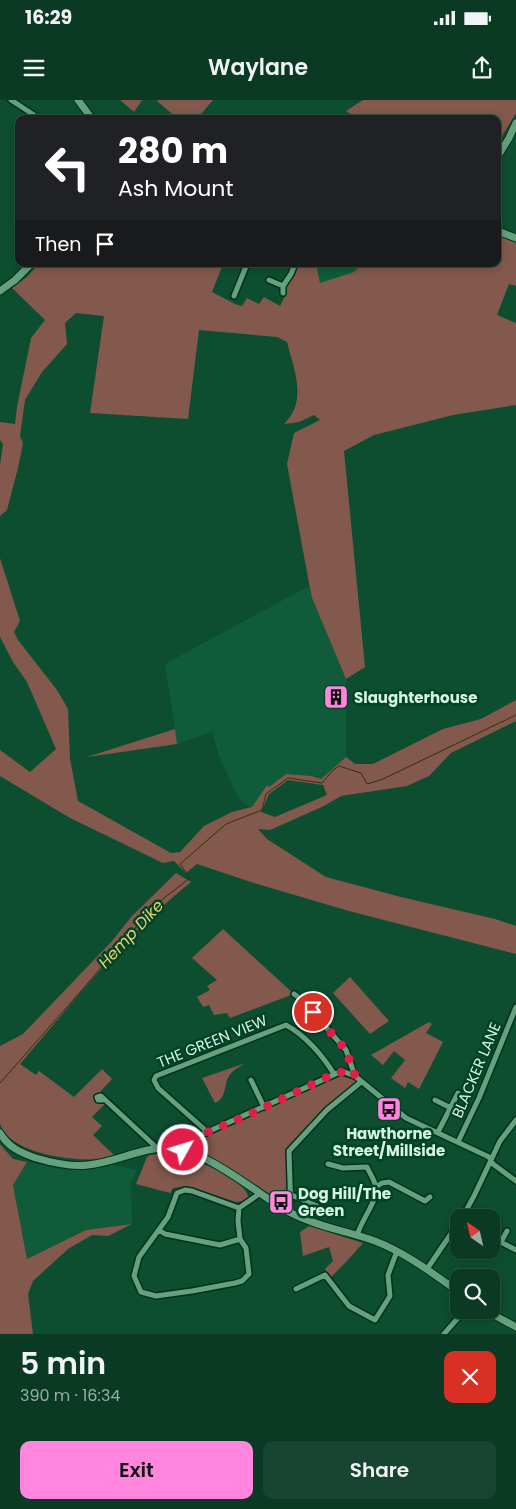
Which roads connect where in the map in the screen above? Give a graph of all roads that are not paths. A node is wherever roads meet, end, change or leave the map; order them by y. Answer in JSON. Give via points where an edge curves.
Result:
{"nodes":[{"id":1,"x":11,"y":100,"type":"edge"},
{"id":2,"x":78,"y":100,"type":"edge"},
{"id":3,"x":33,"y":115,"type":"edge"},
{"id":4,"x":89,"y":115,"type":"edge"},
{"id":5,"x":516,"y":123,"type":"edge"},
{"id":6,"x":501,"y":151,"type":"edge"},
{"id":7,"x":501,"y":232,"type":"edge"},
{"id":8,"x":516,"y":238,"type":"edge"},
{"id":9,"x":28,"y":267,"type":"edge"},
{"id":10,"x":246,"y":267,"type":"edge"},
{"id":11,"x":294,"y":267,"type":"edge"},
{"id":12,"x":269,"y":280,"type":"dead end"},
{"id":13,"x":283,"y":286,"type":"junction"},
{"id":14,"x":0,"y":291,"type":"edge"},
{"id":15,"x":283,"y":293,"type":"dead end"},
{"id":16,"x":234,"y":296,"type":"dead end"},
{"id":17,"x":294,"y":994,"type":"dead end"},
{"id":18,"x":516,"y":1008,"type":"edge"},
{"id":19,"x":334,"y":1074,"type":"junction"},
{"id":20,"x":355,"y":1076,"type":"junction"},
{"id":21,"x":251,"y":1080,"type":"dead end"},
{"id":22,"x":361,"y":1082,"type":"junction"},
{"id":23,"x":458,"y":1093,"type":"dead end"},
{"id":24,"x":103,"y":1100,"type":"dead end"},
{"id":25,"x":435,"y":1100,"type":"dead end"},
{"id":26,"x":264,"y":1107,"type":"junction"},
{"id":27,"x":451,"y":1108,"type":"junction"},
{"id":28,"x":516,"y":1120,"type":"edge"},
{"id":29,"x":438,"y":1132,"type":"junction"},
{"id":30,"x":0,"y":1133,"type":"edge"},
{"id":31,"x":207,"y":1133,"type":"junction"},
{"id":32,"x":458,"y":1142,"type":"junction"},
{"id":33,"x":157,"y":1148,"type":"junction"},
{"id":34,"x":183,"y":1150,"type":"junction"},
{"id":35,"x":491,"y":1160,"type":"junction"},
{"id":36,"x":328,"y":1164,"type":"dead end"},
{"id":37,"x":516,"y":1181,"type":"edge"},
{"id":38,"x":376,"y":1187,"type":"junction"},
{"id":39,"x":259,"y":1194,"type":"junction"},
{"id":40,"x":289,"y":1194,"type":"junction"},
{"id":41,"x":430,"y":1197,"type":"dead end"},
{"id":42,"x":317,"y":1206,"type":"dead end"},
{"id":43,"x":239,"y":1208,"type":"junction"},
{"id":44,"x":467,"y":1209,"type":"edge"},
{"id":45,"x":291,"y":1213,"type":"junction"},
{"id":46,"x":159,"y":1230,"type":"junction"},
{"id":47,"x":507,"y":1230,"type":"dead end"},
{"id":48,"x":357,"y":1236,"type":"junction"},
{"id":49,"x":450,"y":1236,"type":"edge"},
{"id":50,"x":240,"y":1240,"type":"junction"},
{"id":51,"x":501,"y":1242,"type":"joint"},
{"id":52,"x":516,"y":1250,"type":"edge"},
{"id":53,"x":398,"y":1251,"type":"junction"},
{"id":54,"x":427,"y":1270,"type":"junction"},
{"id":55,"x":450,"y":1286,"type":"edge"},
{"id":56,"x":296,"y":1290,"type":"dead end"},
{"id":57,"x":500,"y":1318,"type":"edge"},
{"id":58,"x":457,"y":1319,"type":"edge"},
{"id":59,"x":516,"y":1327,"type":"edge"},
{"id":60,"x":444,"y":1334,"type":"edge"}],
"edges":[{"from":1,"to":3,"type":"street"},
{"from":2,"to":4,"type":"street"},
{"from":5,"to":6,"type":"street"},
{"from":7,"to":8,"type":"street"},
{"from":9,"to":14,"type":"street"},
{"from":10,"to":16,"type":"street"},
{"from":11,"to":13,"type":"street"},
{"from":12,"to":13,"type":"street"},
{"from":13,"to":15,"type":"street"},
{"from":17,"to":20,"type":"street","via":[[346,1050]]},
{"from":18,"to":32,"type":"street","name":"BLACKER LANE","via":[[480,1098]]},
{"from":19,"to":20,"type":"street","via":[[342,1072]]},
{"from":19,"to":26,"type":"street"},
{"from":19,"to":31,"type":"street","name":"THE GREEN VIEW","via":[[326,1061],[286,1025],[156,1076],[154,1080],[158,1088]]},
{"from":20,"to":22,"type":"street"},
{"from":21,"to":26,"type":"street"},
{"from":22,"to":29,"type":"street","via":[[406,1118]]},
{"from":22,"to":40,"type":"street","via":[[327,1110],[289,1151]]},
{"from":23,"to":27,"type":"street"},
{"from":24,"to":33,"type":"street"},
{"from":25,"to":27,"type":"street"},
{"from":26,"to":31,"type":"street"},
{"from":27,"to":29,"type":"street"},
{"from":28,"to":35,"type":"street"},
{"from":29,"to":32,"type":"street"},
{"from":30,"to":33,"type":"street","via":[[20,1152],[62,1164],[91,1164]]},
{"from":31,"to":34,"type":"street","via":[[192,1139]]},
{"from":32,"to":35,"type":"street"},
{"from":33,"to":34,"type":"street"},
{"from":34,"to":39,"type":"street","via":[[224,1170]]},
{"from":35,"to":37,"type":"street"},
{"from":35,"to":44,"type":"street"},
{"from":36,"to":38,"type":"street","via":[[343,1168],[367,1167]]},
{"from":38,"to":41,"type":"street","via":[[389,1182],[424,1201]]},
{"from":38,"to":48,"type":"street","via":[[376,1194]]},
{"from":39,"to":43,"type":"street"},
{"from":39,"to":45,"type":"street"},
{"from":40,"to":42,"type":"street"},
{"from":40,"to":45,"type":"street"},
{"from":43,"to":46,"type":"street","via":[[192,1191],[180,1191]]},
{"from":43,"to":50,"type":"street"},
{"from":45,"to":48,"type":"street"},
{"from":46,"to":50,"type":"street","via":[[220,1245]]},
{"from":46,"to":50,"type":"street","via":[[139,1257],[134,1276],[141,1292],[156,1296],[192,1292],[242,1280],[249,1274],[249,1267],[246,1248]]},
{"from":47,"to":51,"type":"street"},
{"from":48,"to":53,"type":"street"},
{"from":49,"to":54,"type":"street"},
{"from":51,"to":52,"type":"street"},
{"from":53,"to":54,"type":"street"},
{"from":53,"to":56,"type":"street","via":[[388,1275],[390,1296],[375,1320],[349,1306],[324,1273]]},
{"from":54,"to":55,"type":"street"},
{"from":57,"to":59,"type":"street"},
{"from":58,"to":60,"type":"street"}]}
